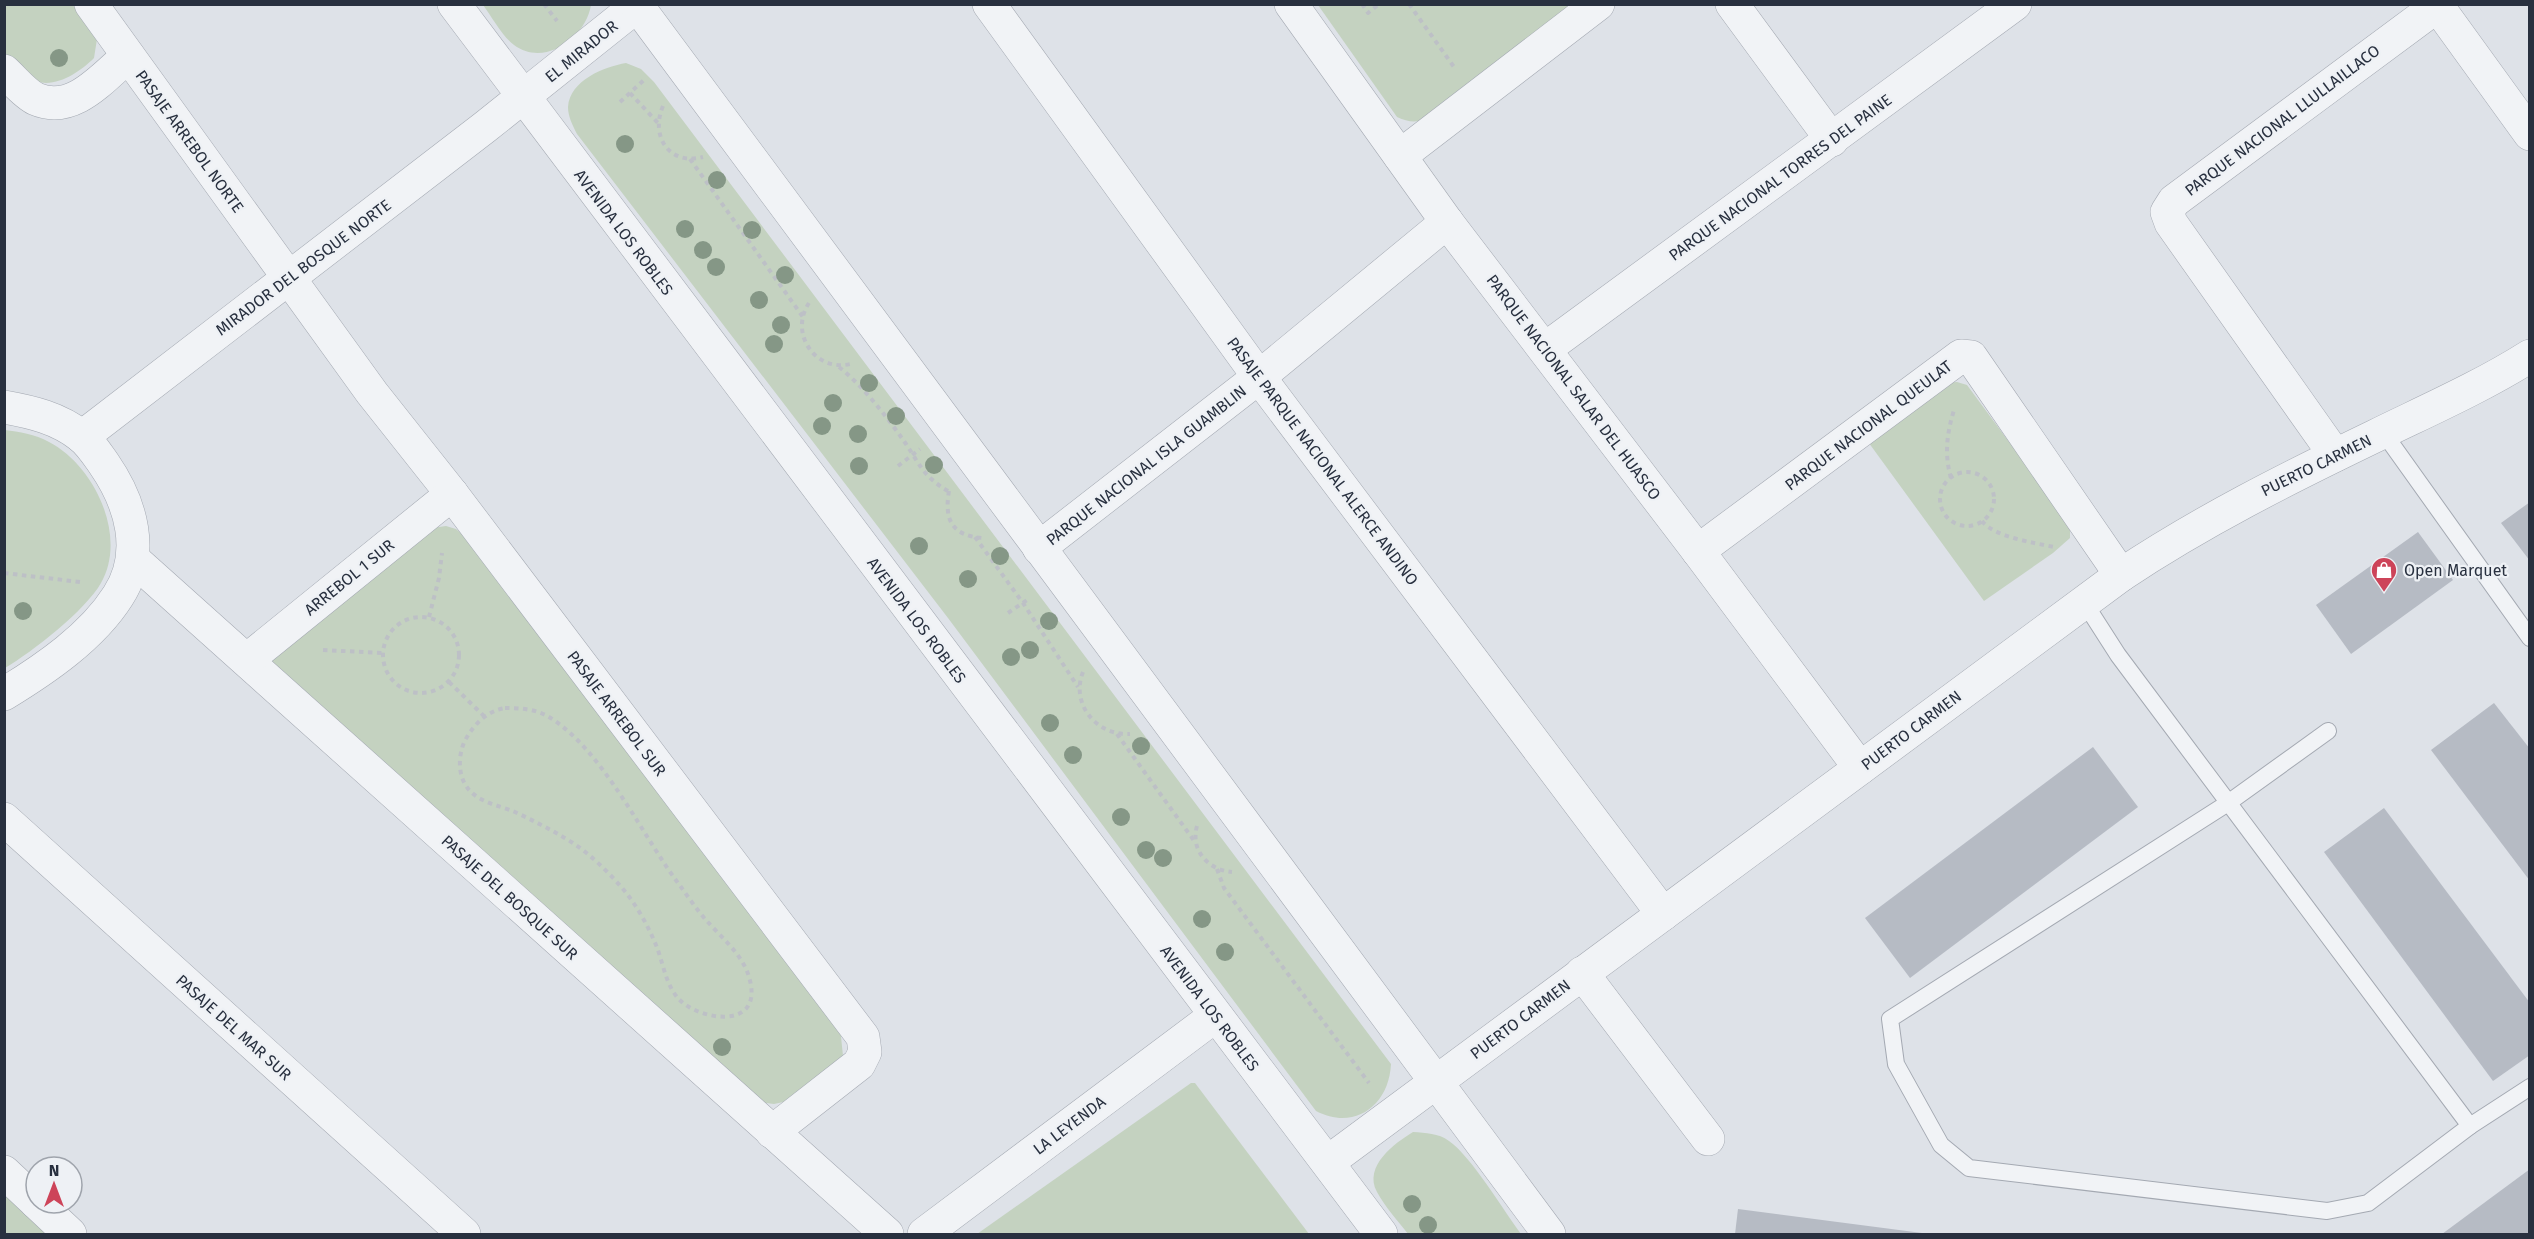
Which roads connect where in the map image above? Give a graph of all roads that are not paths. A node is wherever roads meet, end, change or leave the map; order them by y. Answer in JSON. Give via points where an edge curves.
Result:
{"nodes":[{"id":1,"x":91,"y":4,"type":"edge"},
{"id":2,"x":454,"y":4,"type":"edge"},
{"id":3,"x":989,"y":4,"type":"edge"},
{"id":4,"x":1291,"y":4,"type":"edge"},
{"id":5,"x":1598,"y":4,"type":"edge"},
{"id":6,"x":1732,"y":4,"type":"edge"},
{"id":7,"x":2015,"y":4,"type":"edge"},
{"id":8,"x":637,"y":5,"type":"edge"},
{"id":9,"x":2436,"y":5,"type":"edge"},
{"id":10,"x":128,"y":56,"type":"junction"},
{"id":11,"x":4,"y":71,"type":"edge"},
{"id":12,"x":523,"y":98,"type":"junction"},
{"id":13,"x":2529,"y":134,"type":"edge"},
{"id":14,"x":1832,"y":140,"type":"junction"},
{"id":15,"x":1400,"y":156,"type":"junction"},
{"id":16,"x":1448,"y":222,"type":"junction"},
{"id":17,"x":290,"y":276,"type":"junction"},
{"id":18,"x":1545,"y":349,"type":"junction"},
{"id":19,"x":2529,"y":356,"type":"edge"},
{"id":20,"x":1259,"y":377,"type":"junction"},
{"id":21,"x":4,"y":407,"type":"edge"},
{"id":22,"x":2383,"y":432,"type":"junction"},
{"id":23,"x":82,"y":437,"type":"junction"},
{"id":24,"x":2335,"y":455,"type":"junction"},
{"id":25,"x":452,"y":494,"type":"junction"},
{"id":26,"x":1039,"y":548,"type":"junction"},
{"id":27,"x":1698,"y":551,"type":"junction"},
{"id":28,"x":128,"y":573,"type":"junction"},
{"id":29,"x":2121,"y":575,"type":"junction"},
{"id":30,"x":2084,"y":602,"type":"junction"},
{"id":31,"x":2529,"y":638,"type":"edge"},
{"id":32,"x":247,"y":660,"type":"junction"},
{"id":33,"x":4,"y":694,"type":"edge"},
{"id":34,"x":2328,"y":731,"type":"dead end"},
{"id":35,"x":1860,"y":768,"type":"junction"},
{"id":36,"x":2228,"y":803,"type":"junction"},
{"id":37,"x":4,"y":819,"type":"edge"},
{"id":38,"x":1663,"y":914,"type":"junction"},
{"id":39,"x":1582,"y":973,"type":"junction"},
{"id":40,"x":1215,"y":1016,"type":"junction"},
{"id":41,"x":1436,"y":1082,"type":"junction"},
{"id":42,"x":2529,"y":1087,"type":"edge"},
{"id":43,"x":2470,"y":1126,"type":"junction"},
{"id":44,"x":772,"y":1132,"type":"junction"},
{"id":45,"x":1708,"y":1139,"type":"dead end"},
{"id":46,"x":1328,"y":1162,"type":"junction"},
{"id":47,"x":4,"y":1172,"type":"edge"},
{"id":48,"x":24,"y":1190,"type":"edge"},
{"id":49,"x":50,"y":1215,"type":"edge"},
{"id":50,"x":70,"y":1234,"type":"edge"},
{"id":51,"x":464,"y":1234,"type":"edge"},
{"id":52,"x":887,"y":1234,"type":"edge"},
{"id":53,"x":924,"y":1234,"type":"edge"},
{"id":54,"x":1381,"y":1234,"type":"edge"},
{"id":55,"x":1549,"y":1234,"type":"edge"}],
"edges":[{"from":1,"to":10,"type":"street","name":"PASAJE ARREBOL NORTE"},
{"from":2,"to":12,"type":"street","name":"AVENIDA LOS ROBLES"},
{"from":3,"to":20,"type":"street","name":"PASAJE PARQUE NACIONAL ALERCE ANDINO"},
{"from":4,"to":15,"type":"street","name":"PARQUE NACIONAL SALAR DEL HUASCO"},
{"from":5,"to":15,"type":"street"},
{"from":6,"to":14,"type":"street"},
{"from":7,"to":14,"type":"street","name":"PARQUE NACIONAL TORRES DEL PAINE"},
{"from":8,"to":12,"type":"street","name":"EL MIRADOR"},
{"from":8,"to":26,"type":"street"},
{"from":9,"to":13,"type":"street"},
{"from":9,"to":24,"type":"street","name":"PARQUE NACIONAL LLULLAILLACO","via":[[2174,201],[2167,213]]},
{"from":10,"to":11,"type":"street","via":[[70,102],[54,104],[34,99]]},
{"from":10,"to":17,"type":"street","name":"PASAJE ARREBOL NORTE"},
{"from":12,"to":17,"type":"street","name":"MIRADOR DEL BOSQUE NORTE"},
{"from":12,"to":40,"type":"street","name":"AVENIDA LOS ROBLES"},
{"from":14,"to":18,"type":"street","name":"PARQUE NACIONAL TORRES DEL PAINE"},
{"from":15,"to":16,"type":"street","name":"PARQUE NACIONAL SALAR DEL HUASCO"},
{"from":16,"to":18,"type":"street","name":"PARQUE NACIONAL SALAR DEL HUASCO"},
{"from":16,"to":20,"type":"street","name":"PARQUE NACIONAL ISLA GUAMBLIN"},
{"from":17,"to":23,"type":"street","name":"MIRADOR DEL BOSQUE NORTE"},
{"from":17,"to":25,"type":"street","name":"PASAJE ARREBOL SUR","via":[[372,393]]},
{"from":18,"to":27,"type":"street","name":"PARQUE NACIONAL SALAR DEL HUASCO"},
{"from":19,"to":22,"type":"street","name":"PUERTO CARMEN"},
{"from":20,"to":26,"type":"street","name":"PARQUE NACIONAL ISLA GUAMBLIN"},
{"from":20,"to":38,"type":"street","name":"PASAJE PARQUE NACIONAL ALERCE ANDINO"},
{"from":21,"to":23,"type":"street","via":[[58,421]]},
{"from":22,"to":24,"type":"street","name":"PUERTO CARMEN"},
{"from":22,"to":31,"type":"lane"},
{"from":23,"to":28,"type":"street","via":[[122,492],[133,530]]},
{"from":24,"to":29,"type":"street","name":"PUERTO CARMEN","via":[[2227,510]]},
{"from":25,"to":32,"type":"street","name":"ARREBOL 1 SUR"},
{"from":25,"to":44,"type":"street","name":"PASAJE ARREBOL SUR","via":[[863,1037],[865,1052],[859,1064]]},
{"from":26,"to":41,"type":"street"},
{"from":27,"to":29,"type":"street","name":"PARQUE NACIONAL QUEULAT","via":[[1961,356],[1971,357]]},
{"from":27,"to":35,"type":"street","name":"PARQUE NACIONAL SALAR DEL HUASCO"},
{"from":28,"to":32,"type":"street","name":"PASAJE DEL BOSQUE SUR"},
{"from":28,"to":33,"type":"street","via":[[119,596],[98,621],[73,645]]},
{"from":29,"to":30,"type":"street","name":"PUERTO CARMEN"},
{"from":30,"to":35,"type":"street","name":"PUERTO CARMEN"},
{"from":30,"to":36,"type":"lane","via":[[2118,655]]},
{"from":32,"to":44,"type":"street","name":"PASAJE DEL BOSQUE SUR"},
{"from":34,"to":36,"type":"lane"},
{"from":35,"to":38,"type":"street","name":"PUERTO CARMEN"},
{"from":36,"to":43,"type":"lane"},
{"from":36,"to":43,"type":"lane","via":[[1890,1019],[1896,1064],[1941,1145],[1969,1168],[2327,1211],[2368,1203]]},
{"from":37,"to":51,"type":"street","name":"PASAJE DEL MAR SUR"},
{"from":38,"to":39,"type":"street","name":"PUERTO CARMEN"},
{"from":39,"to":41,"type":"street","name":"PUERTO CARMEN"},
{"from":39,"to":45,"type":"street"},
{"from":40,"to":46,"type":"street","name":"AVENIDA LOS ROBLES"},
{"from":40,"to":53,"type":"street","name":"LA LEYENDA"},
{"from":41,"to":46,"type":"street","name":"PUERTO CARMEN"},
{"from":41,"to":55,"type":"street"},
{"from":42,"to":43,"type":"lane"},
{"from":44,"to":52,"type":"street","name":"PASAJE DEL BOSQUE SUR"},
{"from":46,"to":54,"type":"street","name":"AVENIDA LOS ROBLES"},
{"from":47,"to":48,"type":"street"},
{"from":49,"to":50,"type":"street"}]}
